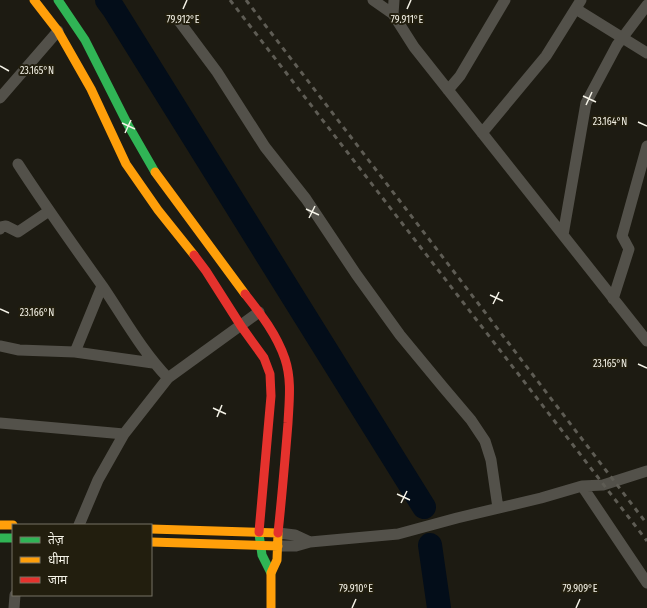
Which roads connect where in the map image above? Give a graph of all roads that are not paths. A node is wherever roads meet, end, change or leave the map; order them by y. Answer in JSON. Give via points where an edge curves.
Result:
{"nodes":[{"id":1,"x":34,"y":0,"type":"edge"},
{"id":2,"x":58,"y":0,"type":"edge"},
{"id":3,"x":373,"y":0,"type":"edge"},
{"id":4,"x":394,"y":0,"type":"edge"},
{"id":5,"x":505,"y":0,"type":"edge"},
{"id":6,"x":579,"y":5,"type":"edge"},
{"id":7,"x":647,"y":5,"type":"edge"},
{"id":8,"x":394,"y":14,"type":"junction"},
{"id":9,"x":179,"y":21,"type":"dead end"},
{"id":10,"x":58,"y":31,"type":"junction"},
{"id":11,"x":622,"y":38,"type":"junction"},
{"id":12,"x":647,"y":53,"type":"edge"},
{"id":13,"x":448,"y":90,"type":"junction"},
{"id":14,"x":0,"y":98,"type":"edge"},
{"id":15,"x":482,"y":133,"type":"junction"},
{"id":16,"x":647,"y":146,"type":"edge"},
{"id":17,"x":18,"y":164,"type":"dead end"},
{"id":18,"x":48,"y":211,"type":"junction"},
{"id":19,"x":0,"y":229,"type":"edge"},
{"id":20,"x":563,"y":235,"type":"junction"},
{"id":21,"x":102,"y":286,"type":"junction"},
{"id":22,"x":613,"y":299,"type":"junction"},
{"id":23,"x":259,"y":312,"type":"junction"},
{"id":24,"x":241,"y":326,"type":"junction"},
{"id":25,"x":647,"y":341,"type":"edge"},
{"id":26,"x":0,"y":346,"type":"edge"},
{"id":27,"x":75,"y":352,"type":"junction"},
{"id":28,"x":153,"y":363,"type":"junction"},
{"id":29,"x":168,"y":378,"type":"junction"},
{"id":30,"x":0,"y":423,"type":"edge"},
{"id":31,"x":124,"y":434,"type":"junction"},
{"id":32,"x":647,"y":471,"type":"edge"},
{"id":33,"x":582,"y":486,"type":"junction"},
{"id":34,"x":498,"y":508,"type":"junction"},
{"id":35,"x":79,"y":524,"type":"edge"},
{"id":36,"x":0,"y":525,"type":"edge"},
{"id":37,"x":12,"y":525,"type":"edge"},
{"id":38,"x":152,"y":529,"type":"edge"},
{"id":39,"x":259,"y":532,"type":"junction"},
{"id":40,"x":278,"y":533,"type":"junction"},
{"id":41,"x":0,"y":538,"type":"edge"},
{"id":42,"x":12,"y":538,"type":"edge"},
{"id":43,"x":152,"y":542,"type":"edge"},
{"id":44,"x":310,"y":542,"type":"junction"},
{"id":45,"x":259,"y":545,"type":"junction"},
{"id":46,"x":278,"y":546,"type":"junction"},
{"id":47,"x":271,"y":573,"type":"junction"},
{"id":48,"x":647,"y":583,"type":"edge"},
{"id":49,"x":15,"y":596,"type":"edge"},
{"id":50,"x":14,"y":608,"type":"edge"},
{"id":51,"x":271,"y":608,"type":"edge"}],
"edges":[{"from":1,"to":10,"type":"street"},
{"from":2,"to":23,"type":"street","via":[[84,39],[150,165]]},
{"from":3,"to":8,"type":"street"},
{"from":4,"to":8,"type":"street"},
{"from":5,"to":13,"type":"street","via":[[460,76]]},
{"from":6,"to":11,"type":"street"},
{"from":6,"to":15,"type":"street","via":[[546,56]]},
{"from":7,"to":11,"type":"street"},
{"from":8,"to":13,"type":"street","via":[[414,47]]},
{"from":9,"to":34,"type":"street","via":[[356,274],[400,334],[471,420],[484,441],[491,460]]},
{"from":10,"to":14,"type":"street"},
{"from":10,"to":24,"type":"street","via":[[91,89],[126,164],[206,271]]},
{"from":11,"to":12,"type":"street"},
{"from":11,"to":20,"type":"street","via":[[586,103]]},
{"from":13,"to":15,"type":"street"},
{"from":15,"to":20,"type":"street"},
{"from":16,"to":22,"type":"street","via":[[622,236],[629,249]]},
{"from":17,"to":18,"type":"street"},
{"from":18,"to":19,"type":"street","via":[[18,232],[6,226]]},
{"from":18,"to":21,"type":"street"},
{"from":20,"to":22,"type":"street"},
{"from":21,"to":27,"type":"street"},
{"from":21,"to":28,"type":"street"},
{"from":22,"to":25,"type":"street"},
{"from":23,"to":24,"type":"street"},
{"from":23,"to":40,"type":"street","via":[[285,358],[289,384]]},
{"from":24,"to":29,"type":"street"},
{"from":24,"to":39,"type":"street","via":[[264,358],[270,374],[271,396]]},
{"from":26,"to":27,"type":"street","via":[[18,350]]},
{"from":27,"to":28,"type":"street"},
{"from":28,"to":29,"type":"street"},
{"from":29,"to":31,"type":"street"},
{"from":30,"to":31,"type":"street"},
{"from":31,"to":35,"type":"street","via":[[98,480]]},
{"from":32,"to":33,"type":"street","via":[[603,484]]},
{"from":33,"to":34,"type":"street"},
{"from":33,"to":48,"type":"street"},
{"from":34,"to":44,"type":"street","via":[[398,534]]},
{"from":36,"to":37,"type":"street"},
{"from":38,"to":39,"type":"street"},
{"from":39,"to":40,"type":"street"},
{"from":39,"to":45,"type":"street"},
{"from":40,"to":44,"type":"street","via":[[295,535]]},
{"from":40,"to":46,"type":"street"},
{"from":41,"to":42,"type":"street"},
{"from":43,"to":45,"type":"street"},
{"from":44,"to":46,"type":"street","via":[[296,546]]},
{"from":45,"to":46,"type":"street"},
{"from":45,"to":47,"type":"street","via":[[262,560]]},
{"from":46,"to":47,"type":"street","via":[[278,560]]},
{"from":47,"to":51,"type":"street"},
{"from":49,"to":50,"type":"street"}]}
